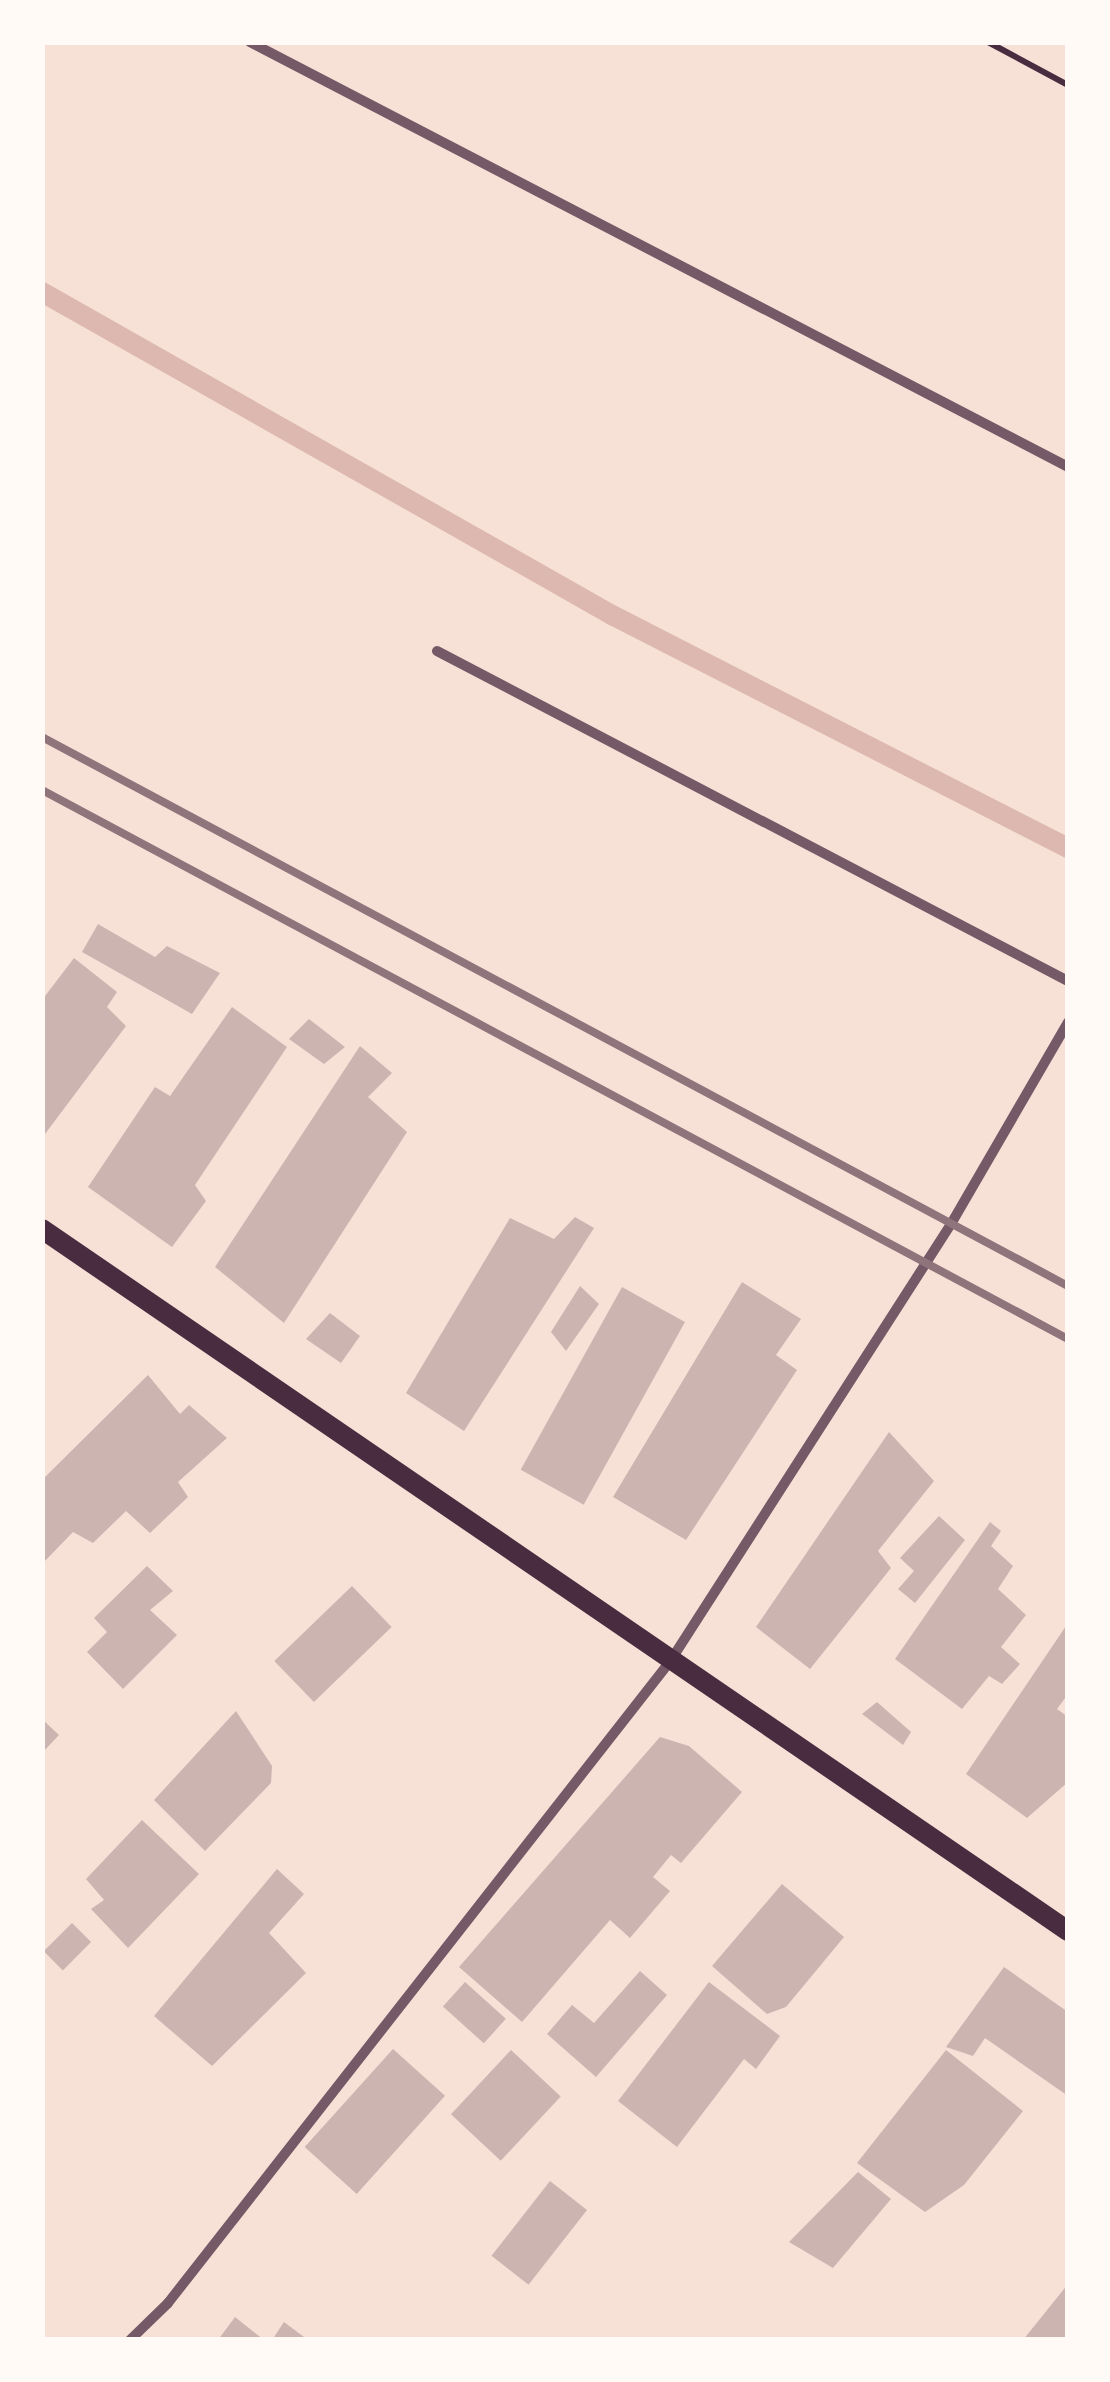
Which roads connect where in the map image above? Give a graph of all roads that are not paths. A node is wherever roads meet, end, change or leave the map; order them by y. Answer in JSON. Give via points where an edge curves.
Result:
{"nodes":[{"id":1,"x":250,"y":42,"type":"edge"},
{"id":2,"x":1068,"y":467,"type":"edge"},
{"id":3,"x":437,"y":652,"type":"dead end"},
{"id":4,"x":1068,"y":982,"type":"edge"},
{"id":5,"x":1068,"y":1022,"type":"edge"},
{"id":6,"x":42,"y":1229,"type":"edge"},
{"id":7,"x":671,"y":1660,"type":"junction"},
{"id":8,"x":1068,"y":1931,"type":"edge"},
{"id":9,"x":130,"y":2340,"type":"edge"}],
"edges":[{"from":1,"to":2,"type":"street"},
{"from":3,"to":4,"type":"street"},
{"from":5,"to":7,"type":"street","via":[[951,1224]]},
{"from":6,"to":7,"type":"main road"},
{"from":7,"to":8,"type":"main road"},
{"from":7,"to":9,"type":"street","via":[[250,2199]]}]}
